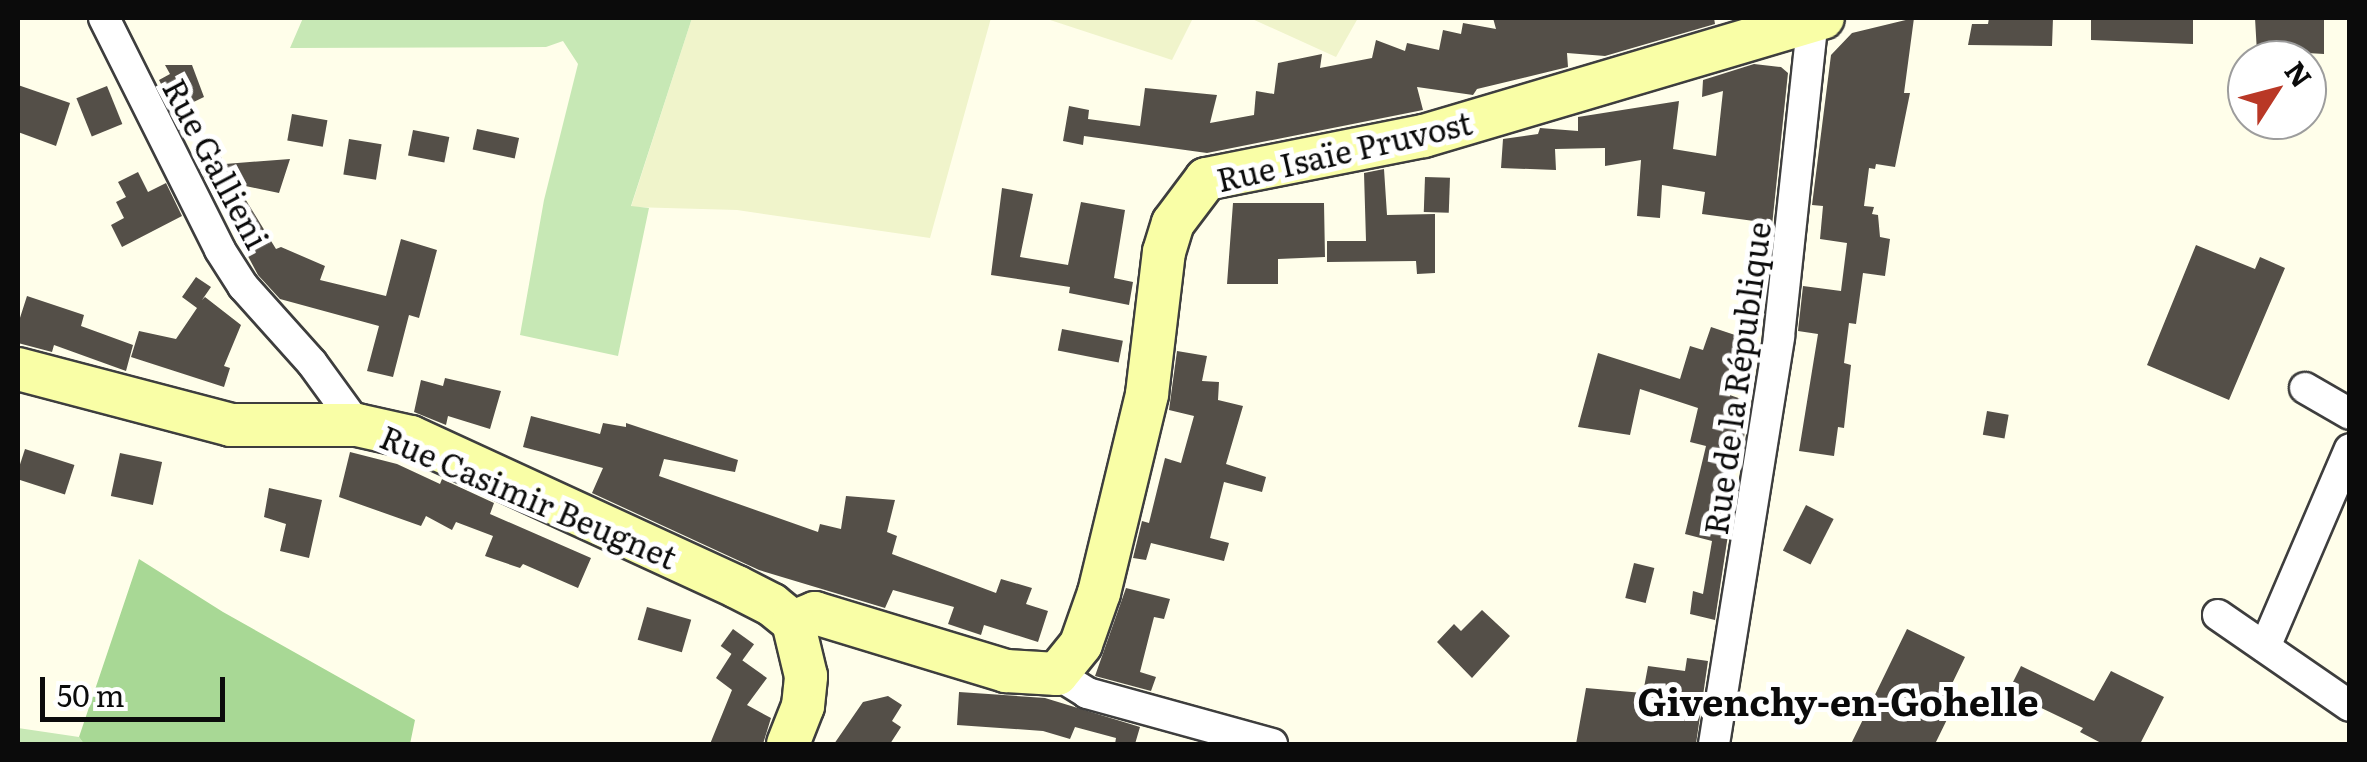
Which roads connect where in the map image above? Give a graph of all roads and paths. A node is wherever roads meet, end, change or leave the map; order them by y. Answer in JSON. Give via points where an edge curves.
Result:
{"nodes":[{"id":1,"x":104,"y":18,"type":"edge"},
{"id":2,"x":1817,"y":18,"type":"edge"},
{"id":3,"x":18,"y":368,"type":"edge"},
{"id":4,"x":2305,"y":388,"type":"dead end"},
{"id":5,"x":2350,"y":414,"type":"edge"},
{"id":6,"x":357,"y":425,"type":"junction"},
{"id":7,"x":2350,"y":449,"type":"edge"},
{"id":8,"x":2218,"y":615,"type":"dead end"},
{"id":9,"x":793,"y":622,"type":"junction"},
{"id":10,"x":2265,"y":647,"type":"junction"},
{"id":11,"x":1057,"y":674,"type":"junction"},
{"id":12,"x":2350,"y":706,"type":"edge"},
{"id":13,"x":788,"y":744,"type":"edge"},
{"id":14,"x":1272,"y":744,"type":"edge"},
{"id":15,"x":1714,"y":744,"type":"edge"}],
"edges":[{"from":1,"to":6,"type":"street","name":"Rue Gallieni","via":[[242,286]]},
{"from":2,"to":11,"type":"street","name":"Rue Isaïe Pruvost","via":[[1424,136],[1206,179],[1174,222],[1164,252],[1146,394],[1099,593],[1081,644]]},
{"from":2,"to":15,"type":"street","name":"Rue de la République","via":[[1779,336]]},
{"from":3,"to":6,"type":"street","name":"Rue Casimir Beugnet","via":[[230,424]]},
{"from":4,"to":5,"type":"street"},
{"from":6,"to":9,"type":"street","name":"Rue Casimir Beugnet","via":[[410,438],[772,604]]},
{"from":7,"to":10,"type":"street"},
{"from":8,"to":10,"type":"street"},
{"from":9,"to":11,"type":"street","via":[[815,613],[1006,671]]},
{"from":9,"to":13,"type":"street","via":[[806,676]]},
{"from":10,"to":12,"type":"street"},
{"from":11,"to":14,"type":"street","via":[[1087,693]]}]}
